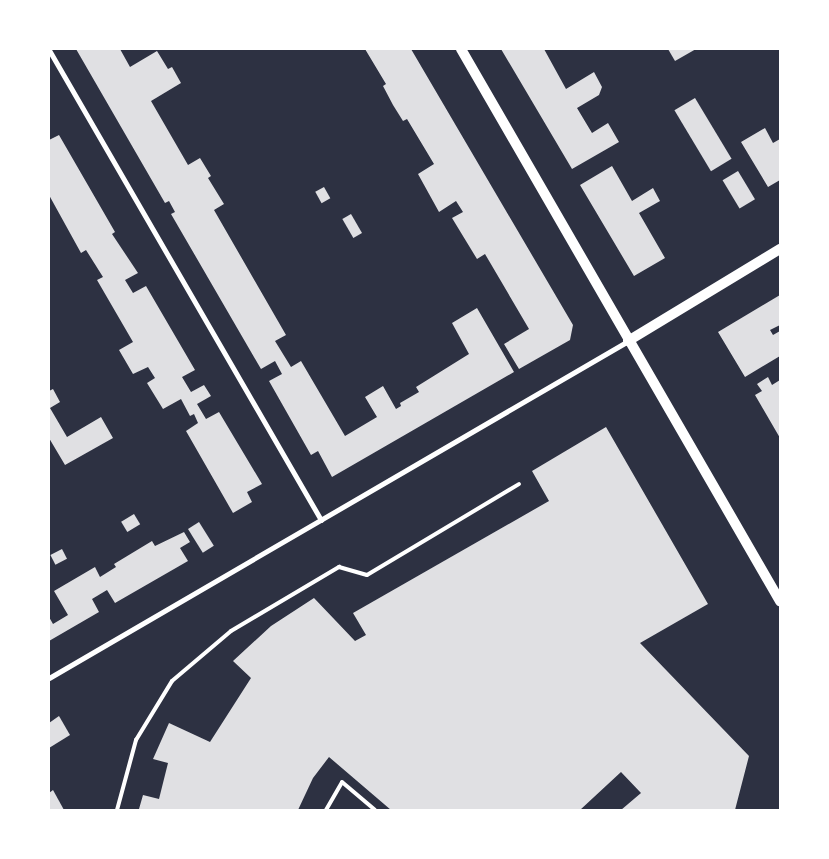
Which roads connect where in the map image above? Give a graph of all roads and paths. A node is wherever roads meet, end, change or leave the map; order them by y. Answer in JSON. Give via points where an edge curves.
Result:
{"nodes":[{"id":1,"x":461,"y":49,"type":"edge"},
{"id":2,"x":49,"y":50,"type":"edge"},
{"id":3,"x":780,"y":249,"type":"edge"},
{"id":4,"x":628,"y":341,"type":"junction"},
{"id":5,"x":519,"y":484,"type":"dead end"},
{"id":6,"x":320,"y":520,"type":"junction"},
{"id":7,"x":780,"y":601,"type":"edge"},
{"id":8,"x":49,"y":678,"type":"edge"},
{"id":9,"x":117,"y":810,"type":"edge"},
{"id":10,"x":326,"y":810,"type":"edge"},
{"id":11,"x":375,"y":810,"type":"edge"}],
"edges":[{"from":1,"to":4,"type":"main road"},
{"from":2,"to":6,"type":"street"},
{"from":3,"to":4,"type":"main road"},
{"from":4,"to":6,"type":"street"},
{"from":4,"to":7,"type":"main road"},
{"from":5,"to":9,"type":"lane","via":[[367,574],[339,567],[231,630],[172,681],[136,740]]},
{"from":6,"to":8,"type":"street"},
{"from":10,"to":11,"type":"lane","via":[[342,782]]}]}
